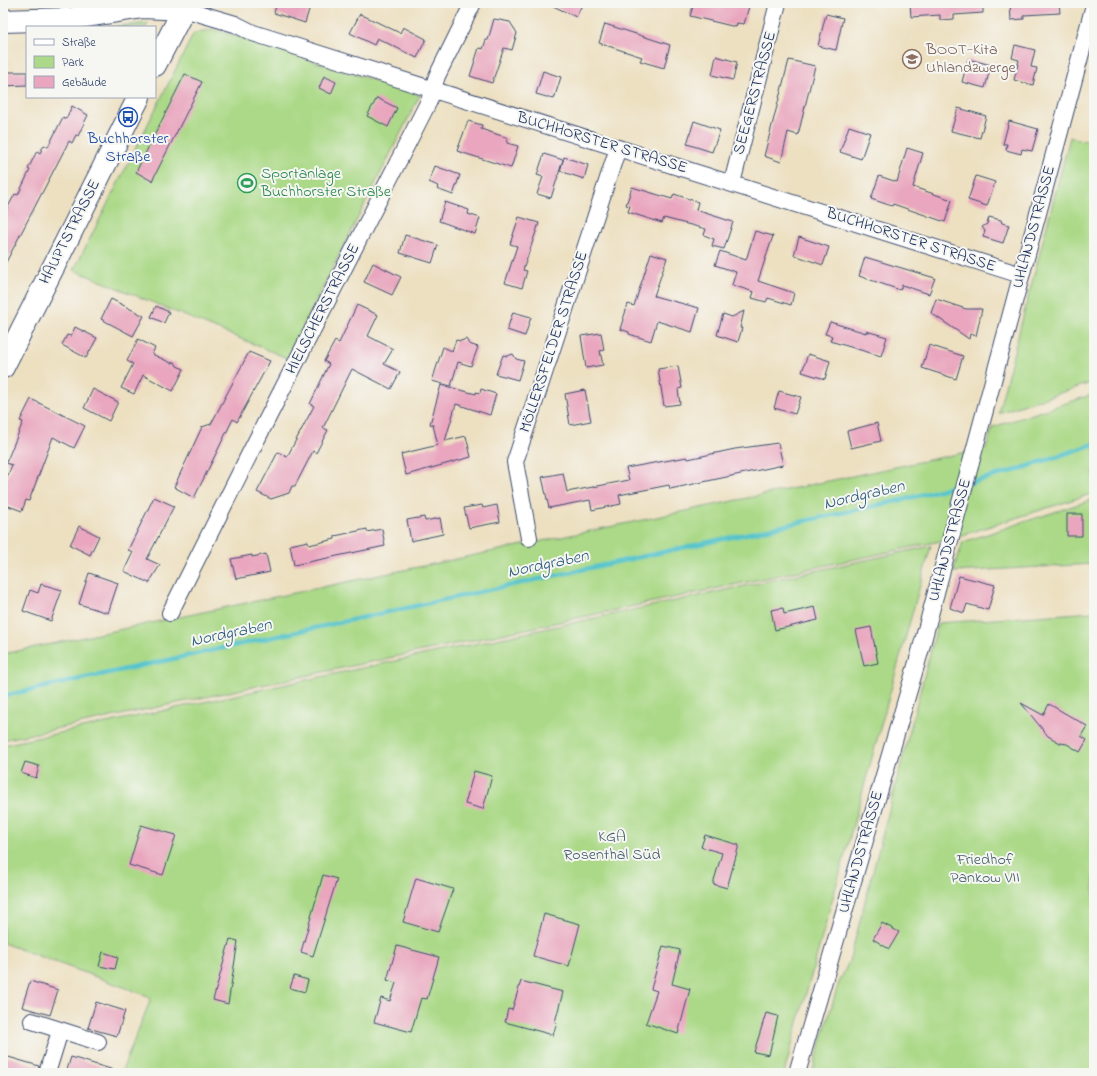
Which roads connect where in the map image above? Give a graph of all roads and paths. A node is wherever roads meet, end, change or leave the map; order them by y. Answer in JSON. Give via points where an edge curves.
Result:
{"nodes":[{"id":1,"x":473,"y":3,"type":"edge"},
{"id":2,"x":778,"y":3,"type":"edge"},
{"id":3,"x":1094,"y":5,"type":"edge"},
{"id":4,"x":123,"y":6,"type":"edge"},
{"id":5,"x":186,"y":6,"type":"edge"},
{"id":6,"x":3,"y":21,"type":"edge"},
{"id":7,"x":156,"y":63,"type":"edge"},
{"id":8,"x":433,"y":89,"type":"junction"},
{"id":9,"x":138,"y":98,"type":"edge"},
{"id":10,"x":618,"y":148,"type":"junction"},
{"id":11,"x":732,"y":183,"type":"junction"},
{"id":12,"x":1021,"y":275,"type":"junction"},
{"id":13,"x":3,"y":367,"type":"edge"},
{"id":14,"x":529,"y":538,"type":"dead end"},
{"id":15,"x":170,"y":613,"type":"dead end"},
{"id":16,"x":32,"y":1022,"type":"dead end"},
{"id":17,"x":60,"y":1031,"type":"junction"},
{"id":18,"x":98,"y":1042,"type":"dead end"},
{"id":19,"x":47,"y":1073,"type":"edge"},
{"id":20,"x":797,"y":1073,"type":"edge"}],
"edges":[{"from":1,"to":8,"type":"street","name":"HIELSCHERSTRASSE"},
{"from":2,"to":11,"type":"street","name":"SEEGERSTRASSE"},
{"from":3,"to":12,"type":"street","name":"UHLANDSTRASSE"},
{"from":4,"to":5,"type":"main road"},
{"from":4,"to":6,"type":"main road","via":[[68,19]]},
{"from":5,"to":7,"type":"main road"},
{"from":5,"to":8,"type":"street","name":"BUCHHORSTER STRASSE","via":[[253,33]]},
{"from":8,"to":10,"type":"street","name":"BUCHHORSTER STRASSE"},
{"from":8,"to":15,"type":"street","name":"HIELSCHERSTRASSE"},
{"from":9,"to":13,"type":"main road","name":"HAUPTSTRASSE"},
{"from":10,"to":11,"type":"street","name":"BUCHHORSTER STRASSE"},
{"from":10,"to":14,"type":"street","name":"MÖLLERSFELDER STRASSE","via":[[515,462]]},
{"from":11,"to":12,"type":"street","name":"BUCHHORSTER STRASSE"},
{"from":12,"to":20,"type":"street","name":"UHLANDSTRASSE","via":[[920,652]]},
{"from":16,"to":17,"type":"street"},
{"from":17,"to":18,"type":"street"},
{"from":17,"to":19,"type":"street"}]}
